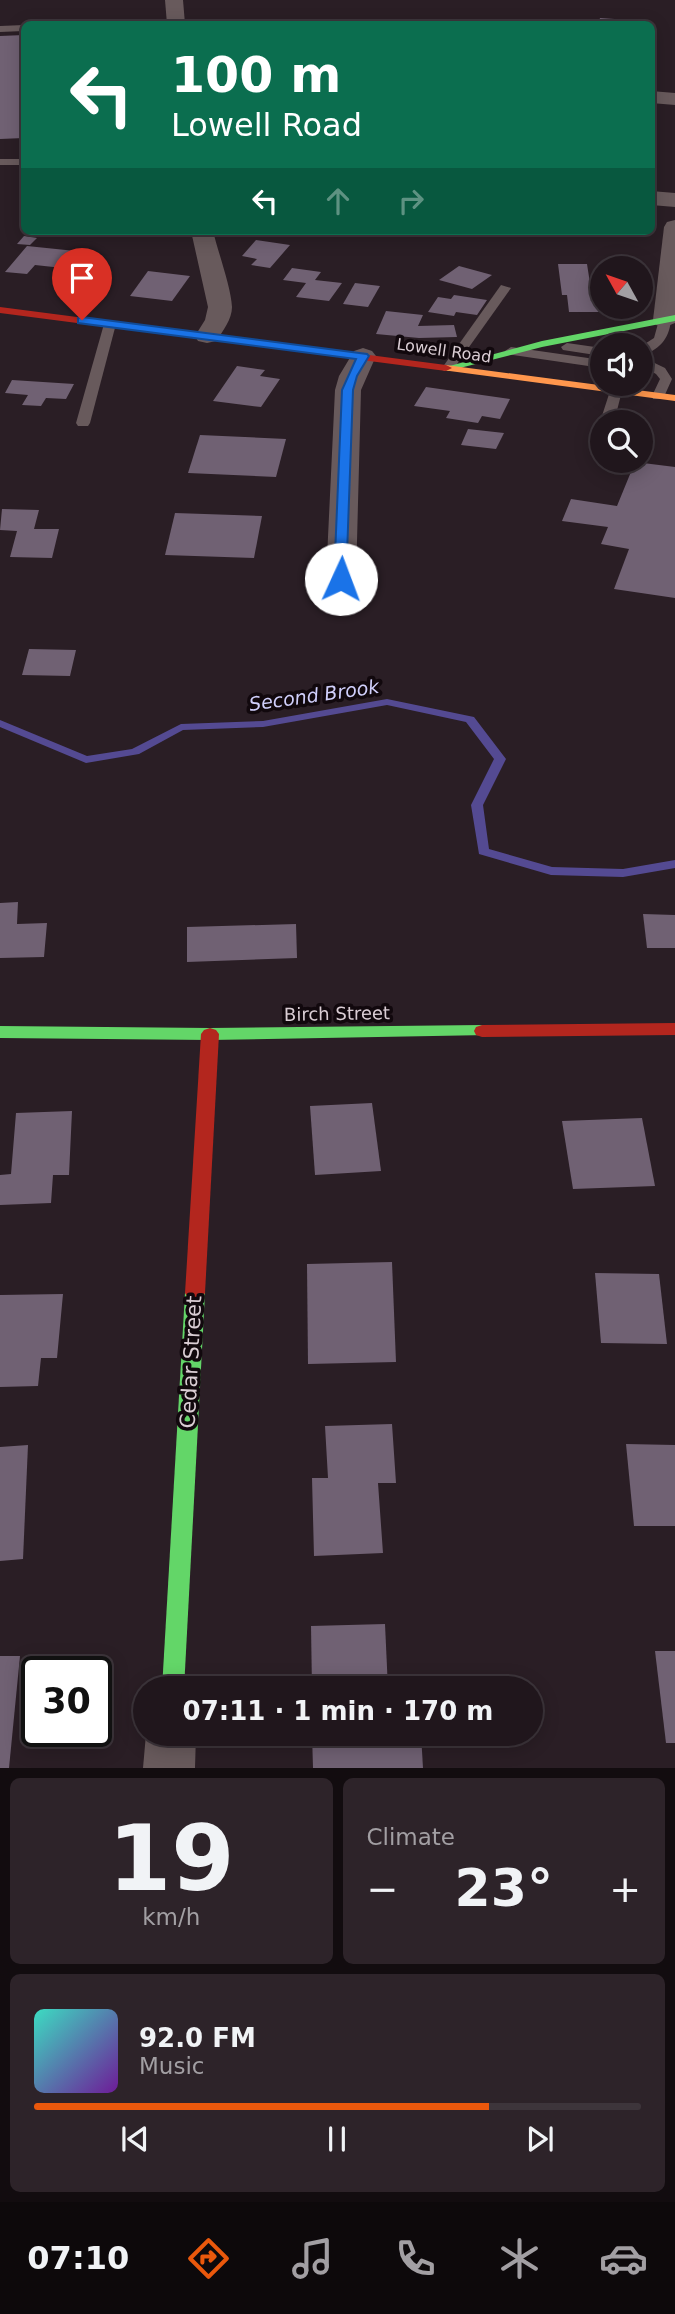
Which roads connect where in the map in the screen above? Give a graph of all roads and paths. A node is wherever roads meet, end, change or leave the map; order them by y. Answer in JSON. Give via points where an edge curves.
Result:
{"nodes":[{"id":1,"x":174,"y":0,"type":"edge"},
{"id":2,"x":176,"y":21,"type":"edge"},
{"id":3,"x":21,"y":28,"type":"edge"},
{"id":4,"x":0,"y":29,"type":"edge"},
{"id":5,"x":655,"y":97,"type":"edge"},
{"id":6,"x":675,"y":99,"type":"edge"},
{"id":7,"x":0,"y":162,"type":"edge"},
{"id":8,"x":21,"y":162,"type":"edge"},
{"id":9,"x":655,"y":198,"type":"edge"},
{"id":10,"x":675,"y":200,"type":"edge"},
{"id":11,"x":675,"y":227,"type":"edge"},
{"id":12,"x":203,"y":235,"type":"edge"},
{"id":13,"x":505,"y":288,"type":"dead end"},
{"id":14,"x":0,"y":310,"type":"edge"},
{"id":15,"x":670,"y":319,"type":"edge"},
{"id":16,"x":110,"y":324,"type":"junction"},
{"id":17,"x":207,"y":336,"type":"junction"},
{"id":18,"x":542,"y":344,"type":"junction"},
{"id":19,"x":653,"y":346,"type":"edge"},
{"id":20,"x":590,"y":350,"type":"edge"},
{"id":21,"x":511,"y":351,"type":"junction"},
{"id":22,"x":363,"y":356,"type":"junction"},
{"id":23,"x":590,"y":362,"type":"edge"},
{"id":24,"x":653,"y":366,"type":"edge"},
{"id":25,"x":448,"y":368,"type":"junction"},
{"id":26,"x":590,"y":385,"type":"edge"},
{"id":27,"x":653,"y":395,"type":"edge"},
{"id":28,"x":658,"y":396,"type":"junction"},
{"id":29,"x":675,"y":398,"type":"edge"},
{"id":30,"x":83,"y":423,"type":"dead end"},
{"id":31,"x":341,"y":579,"type":"dead end"},
{"id":32,"x":675,"y":1029,"type":"edge"},
{"id":33,"x":0,"y":1032,"type":"edge"},
{"id":34,"x":210,"y":1034,"type":"junction"},
{"id":35,"x":174,"y":1676,"type":"edge"},
{"id":36,"x":170,"y":1746,"type":"edge"},
{"id":37,"x":169,"y":1768,"type":"edge"}],
"edges":[{"from":1,"to":2,"type":"street"},
{"from":3,"to":4,"type":"lane"},
{"from":5,"to":6,"type":"street"},
{"from":7,"to":8,"type":"lane"},
{"from":9,"to":10,"type":"street"},
{"from":11,"to":15,"type":"street"},
{"from":12,"to":17,"type":"street","via":[[220,307]]},
{"from":13,"to":25,"type":"lane"},
{"from":14,"to":16,"type":"street","name":"Lowell Road"},
{"from":15,"to":18,"type":"street"},
{"from":15,"to":19,"type":"lane","via":[[659,343]]},
{"from":16,"to":17,"type":"street","name":"Lowell Road"},
{"from":16,"to":30,"type":"lane"},
{"from":17,"to":22,"type":"street","name":"Lowell Road"},
{"from":18,"to":20,"type":"lane"},
{"from":18,"to":21,"type":"street"},
{"from":21,"to":23,"type":"lane"},
{"from":21,"to":25,"type":"street"},
{"from":22,"to":25,"type":"street","name":"Lowell Road"},
{"from":22,"to":31,"type":"street","via":[[348,390]]},
{"from":24,"to":28,"type":"lane","via":[[666,379]]},
{"from":25,"to":26,"type":"street","name":"Lowell Road"},
{"from":27,"to":28,"type":"street","name":"Lowell Road"},
{"from":28,"to":29,"type":"street","name":"Lowell Road"},
{"from":32,"to":34,"type":"street","name":"Birch Street"},
{"from":33,"to":34,"type":"street","name":"Birch Street"},
{"from":34,"to":35,"type":"street","name":"Cedar Street"},
{"from":36,"to":37,"type":"street"}]}
